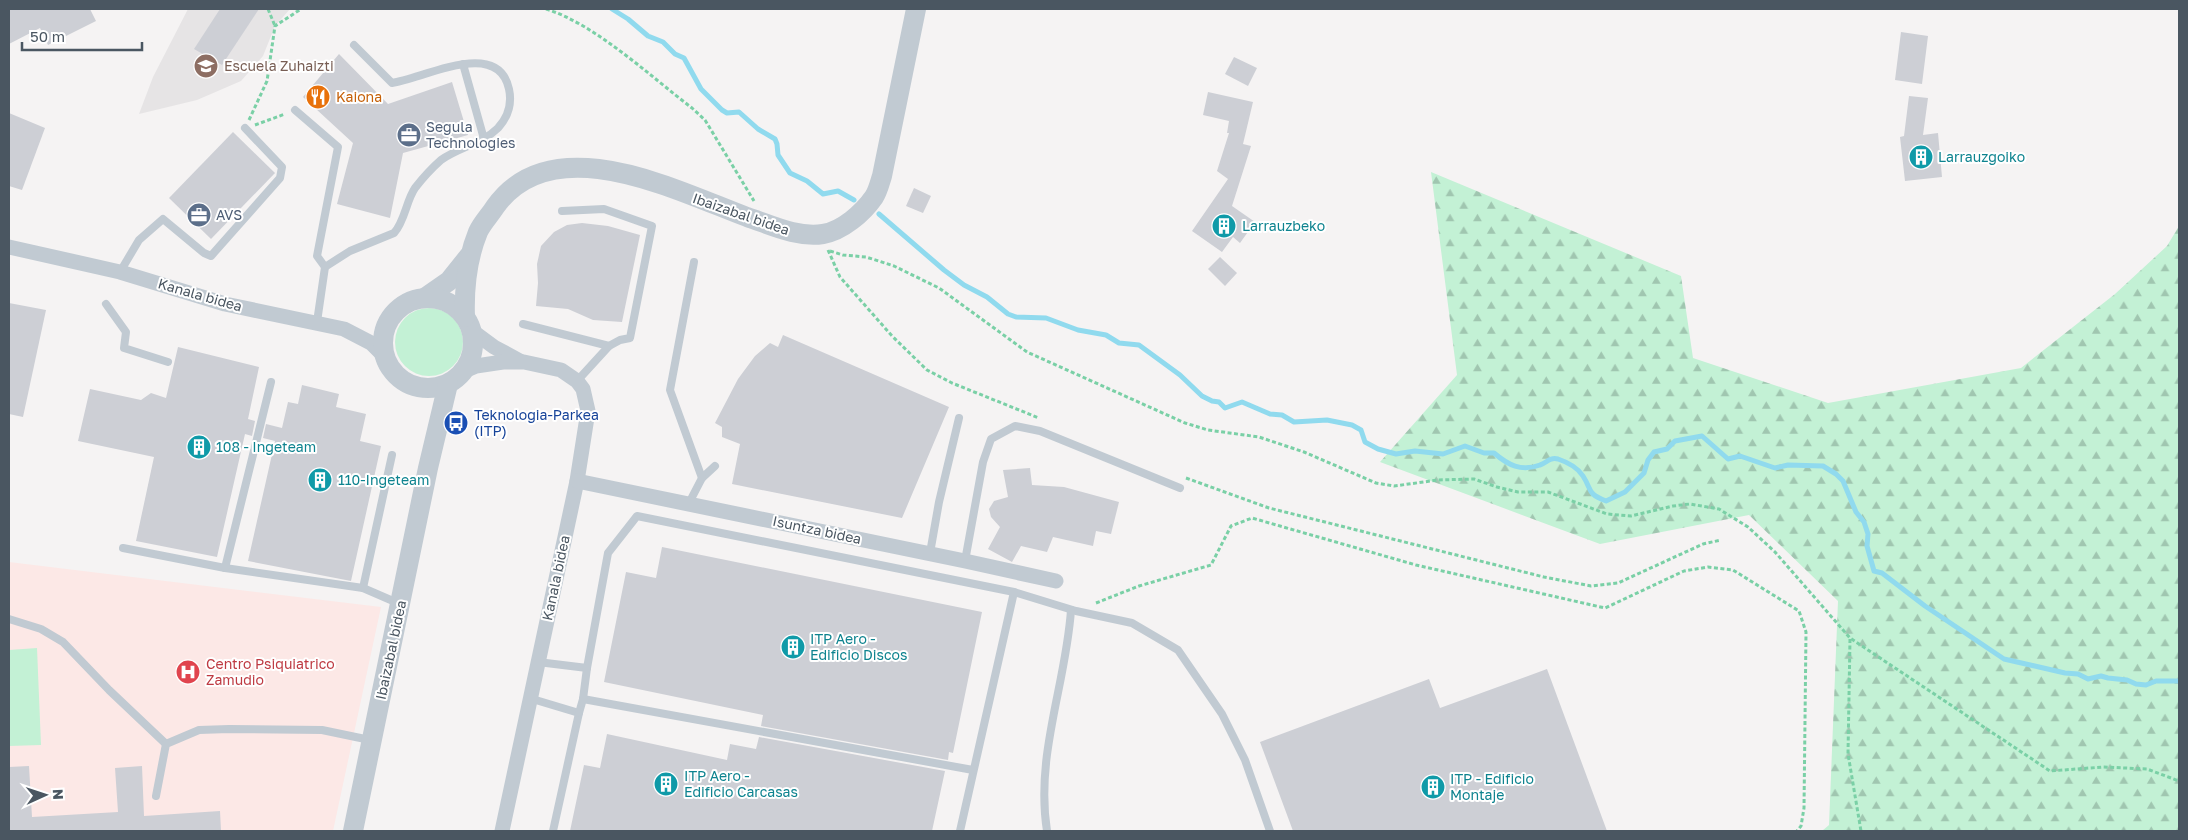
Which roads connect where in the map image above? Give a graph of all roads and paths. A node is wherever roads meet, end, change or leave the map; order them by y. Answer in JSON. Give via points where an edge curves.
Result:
{"nodes":[{"id":1,"x":268,"y":9,"type":"edge"},
{"id":2,"x":301,"y":9,"type":"edge"},
{"id":3,"x":546,"y":9,"type":"edge"},
{"id":4,"x":916,"y":9,"type":"edge"},
{"id":5,"x":275,"y":26,"type":"junction"},
{"id":6,"x":354,"y":45,"type":"dead end"},
{"id":7,"x":463,"y":64,"type":"junction"},
{"id":8,"x":295,"y":110,"type":"joint"},
{"id":9,"x":245,"y":128,"type":"junction"},
{"id":10,"x":484,"y":139,"type":"junction"},
{"id":11,"x":759,"y":207,"type":"dead end"},
{"id":12,"x":562,"y":211,"type":"dead end"},
{"id":13,"x":825,"y":242,"type":"junction"},
{"id":14,"x":9,"y":247,"type":"edge"},
{"id":15,"x":473,"y":248,"type":"junction"},
{"id":16,"x":694,"y":262,"type":"dead end"},
{"id":17,"x":325,"y":267,"type":"junction"},
{"id":18,"x":120,"y":272,"type":"junction"},
{"id":19,"x":426,"y":298,"type":"junction"},
{"id":20,"x":106,"y":304,"type":"dead end"},
{"id":21,"x":317,"y":322,"type":"junction"},
{"id":22,"x":468,"y":324,"type":"junction"},
{"id":23,"x":523,"y":324,"type":"dead end"},
{"id":24,"x":609,"y":346,"type":"junction"},
{"id":25,"x":384,"y":356,"type":"junction"},
{"id":26,"x":168,"y":362,"type":"dead end"},
{"id":27,"x":524,"y":362,"type":"junction"},
{"id":28,"x":464,"y":371,"type":"junction"},
{"id":29,"x":577,"y":381,"type":"junction"},
{"id":30,"x":271,"y":382,"type":"dead end"},
{"id":31,"x":448,"y":384,"type":"junction"},
{"id":32,"x":959,"y":418,"type":"dead end"},
{"id":33,"x":1042,"y":419,"type":"dead end"},
{"id":34,"x":392,"y":454,"type":"dead end"},
{"id":35,"x":715,"y":466,"type":"dead end"},
{"id":36,"x":1181,"y":476,"type":"dead end"},
{"id":37,"x":702,"y":478,"type":"junction"},
{"id":38,"x":577,"y":481,"type":"junction"},
{"id":39,"x":1180,"y":488,"type":"dead end"},
{"id":40,"x":689,"y":503,"type":"junction"},
{"id":41,"x":1721,"y":540,"type":"dead end"},
{"id":42,"x":123,"y":548,"type":"dead end"},
{"id":43,"x":930,"y":553,"type":"junction"},
{"id":44,"x":965,"y":560,"type":"junction"},
{"id":45,"x":225,"y":568,"type":"junction"},
{"id":46,"x":1056,"y":581,"type":"dead end"},
{"id":47,"x":363,"y":588,"type":"junction"},
{"id":48,"x":1014,"y":592,"type":"junction"},
{"id":49,"x":400,"y":604,"type":"junction"},
{"id":50,"x":1071,"y":610,"type":"junction"},
{"id":51,"x":9,"y":619,"type":"edge"},
{"id":52,"x":1850,"y":638,"type":"junction"},
{"id":53,"x":538,"y":662,"type":"junction"},
{"id":54,"x":587,"y":668,"type":"junction"},
{"id":55,"x":529,"y":698,"type":"junction"},
{"id":56,"x":583,"y":699,"type":"junction"},
{"id":57,"x":578,"y":713,"type":"junction"},
{"id":58,"x":372,"y":740,"type":"junction"},
{"id":59,"x":166,"y":744,"type":"junction"},
{"id":60,"x":973,"y":770,"type":"junction"},
{"id":61,"x":2179,"y":781,"type":"edge"},
{"id":62,"x":156,"y":796,"type":"dead end"},
{"id":63,"x":353,"y":831,"type":"edge"},
{"id":64,"x":502,"y":831,"type":"edge"},
{"id":65,"x":553,"y":831,"type":"edge"},
{"id":66,"x":960,"y":831,"type":"edge"},
{"id":67,"x":1047,"y":831,"type":"edge"},
{"id":68,"x":1270,"y":831,"type":"edge"},
{"id":69,"x":1797,"y":831,"type":"edge"},
{"id":70,"x":1861,"y":831,"type":"edge"}],
"edges":[{"from":1,"to":5,"type":"path"},
{"from":2,"to":5,"type":"path"},
{"from":3,"to":11,"type":"path","via":[[569,16],[591,31],[705,120]]},
{"from":4,"to":13,"type":"street","name":"Ibaizabal bidea","via":[[882,176],[874,196],[863,210],[832,232]]},
{"from":5,"to":9,"type":"path","via":[[267,81]]},
{"from":6,"to":7,"type":"lane","via":[[392,82]]},
{"from":7,"to":10,"type":"lane"},
{"from":7,"to":10,"type":"lane","via":[[495,66],[506,78],[510,95],[508,114]]},
{"from":8,"to":9,"type":"path"},
{"from":8,"to":17,"type":"lane","via":[[338,147],[317,256]]},
{"from":9,"to":18,"type":"lane","via":[[282,167],[280,178],[211,256],[163,219],[140,240]]},
{"from":10,"to":17,"type":"lane","via":[[442,160],[415,188],[394,233]]},
{"from":12,"to":24,"type":"lane","via":[[604,209],[652,226],[630,338]]},
{"from":13,"to":15,"type":"street","name":"Ibaizabal bidea","via":[[629,174],[577,167],[548,171],[516,186],[502,198],[479,230]]},
{"from":13,"to":33,"type":"path","via":[[840,276],[892,336],[927,370]]},
{"from":13,"to":52,"type":"path","via":[[843,255],[866,257],[894,266],[939,288],[1027,352],[1185,423],[1208,430],[1259,437],[1304,452],[1376,483],[1394,486],[1474,479],[1518,492],[1548,492],[1607,514],[1631,516],[1690,504],[1719,509],[1748,527],[1775,552]]},
{"from":14,"to":18,"type":"street","name":"Kanala bidea"},
{"from":15,"to":19,"type":"street","name":"Ibaizabal bidea","via":[[458,272]]},
{"from":15,"to":22,"type":"street","name":"Ibaizabal bidea","via":[[466,283]]},
{"from":16,"to":37,"type":"lane","via":[[670,390]]},
{"from":17,"to":21,"type":"lane"},
{"from":18,"to":21,"type":"street","name":"Kanala bidea","via":[[225,304]]},
{"from":19,"to":22,"type":"street","via":[[441,299],[455,306]]},
{"from":19,"to":25,"type":"street","via":[[401,306],[392,316],[385,328]]},
{"from":20,"to":26,"type":"lane","via":[[126,332],[124,348]]},
{"from":21,"to":25,"type":"street","name":"Kanala bidea","via":[[351,332]]},
{"from":22,"to":27,"type":"street","via":[[494,347]]},
{"from":22,"to":28,"type":"street","via":[[473,344],[471,359]]},
{"from":23,"to":24,"type":"lane"},
{"from":24,"to":29,"type":"lane"},
{"from":25,"to":31,"type":"street","via":[[391,370],[403,381],[417,387]]},
{"from":27,"to":28,"type":"street","via":[[490,363]]},
{"from":27,"to":29,"type":"street","via":[[561,370]]},
{"from":28,"to":31,"type":"street"},
{"from":29,"to":38,"type":"street","name":"Kanala bidea","via":[[583,390],[588,411]]},
{"from":30,"to":45,"type":"lane"},
{"from":31,"to":49,"type":"street","name":"Ibaizabal bidea"},
{"from":32,"to":43,"type":"lane"},
{"from":34,"to":47,"type":"lane"},
{"from":35,"to":37,"type":"lane"},
{"from":36,"to":41,"type":"path","via":[[1269,508],[1592,586],[1618,584],[1703,544]]},
{"from":37,"to":40,"type":"lane"},
{"from":38,"to":40,"type":"street","name":"Isuntza bidea"},
{"from":38,"to":53,"type":"street","name":"Kanala bidea"},
{"from":39,"to":44,"type":"lane","via":[[1040,432],[1015,426],[991,439],[983,462]]},
{"from":40,"to":43,"type":"street","name":"Isuntza bidea"},
{"from":42,"to":45,"type":"lane"},
{"from":43,"to":44,"type":"street","name":"Isuntza bidea"},
{"from":44,"to":46,"type":"street","name":"Isuntza bidea"},
{"from":45,"to":47,"type":"lane"},
{"from":47,"to":49,"type":"lane"},
{"from":48,"to":50,"type":"lane"},
{"from":48,"to":54,"type":"lane","via":[[637,516],[608,553]]},
{"from":48,"to":60,"type":"lane"},
{"from":49,"to":58,"type":"street","name":"Ibaizabal bidea"},
{"from":50,"to":67,"type":"lane","via":[[1069,639],[1044,763]]},
{"from":50,"to":68,"type":"lane","via":[[1132,623],[1178,650],[1222,714],[1245,760]]},
{"from":50,"to":69,"type":"path","via":[[1211,565],[1231,526],[1252,518],[1416,564],[1605,608],[1684,571],[1708,567],[1733,570],[1799,612],[1806,632],[1804,808]]},
{"from":51,"to":59,"type":"lane","via":[[41,629],[63,642]]},
{"from":52,"to":61,"type":"path","via":[[2050,771],[2104,766],[2147,770]]},
{"from":52,"to":70,"type":"path","via":[[1848,754]]},
{"from":53,"to":54,"type":"lane"},
{"from":53,"to":55,"type":"street","name":"Kanala bidea"},
{"from":54,"to":56,"type":"lane"},
{"from":55,"to":57,"type":"lane"},
{"from":55,"to":64,"type":"street","name":"Kanala bidea"},
{"from":56,"to":57,"type":"lane"},
{"from":56,"to":60,"type":"lane"},
{"from":57,"to":65,"type":"lane"},
{"from":58,"to":59,"type":"lane","via":[[322,730],[229,729],[199,730]]},
{"from":58,"to":63,"type":"street","name":"Ibaizabal bidea"},
{"from":59,"to":62,"type":"lane"},
{"from":60,"to":66,"type":"lane"}]}
